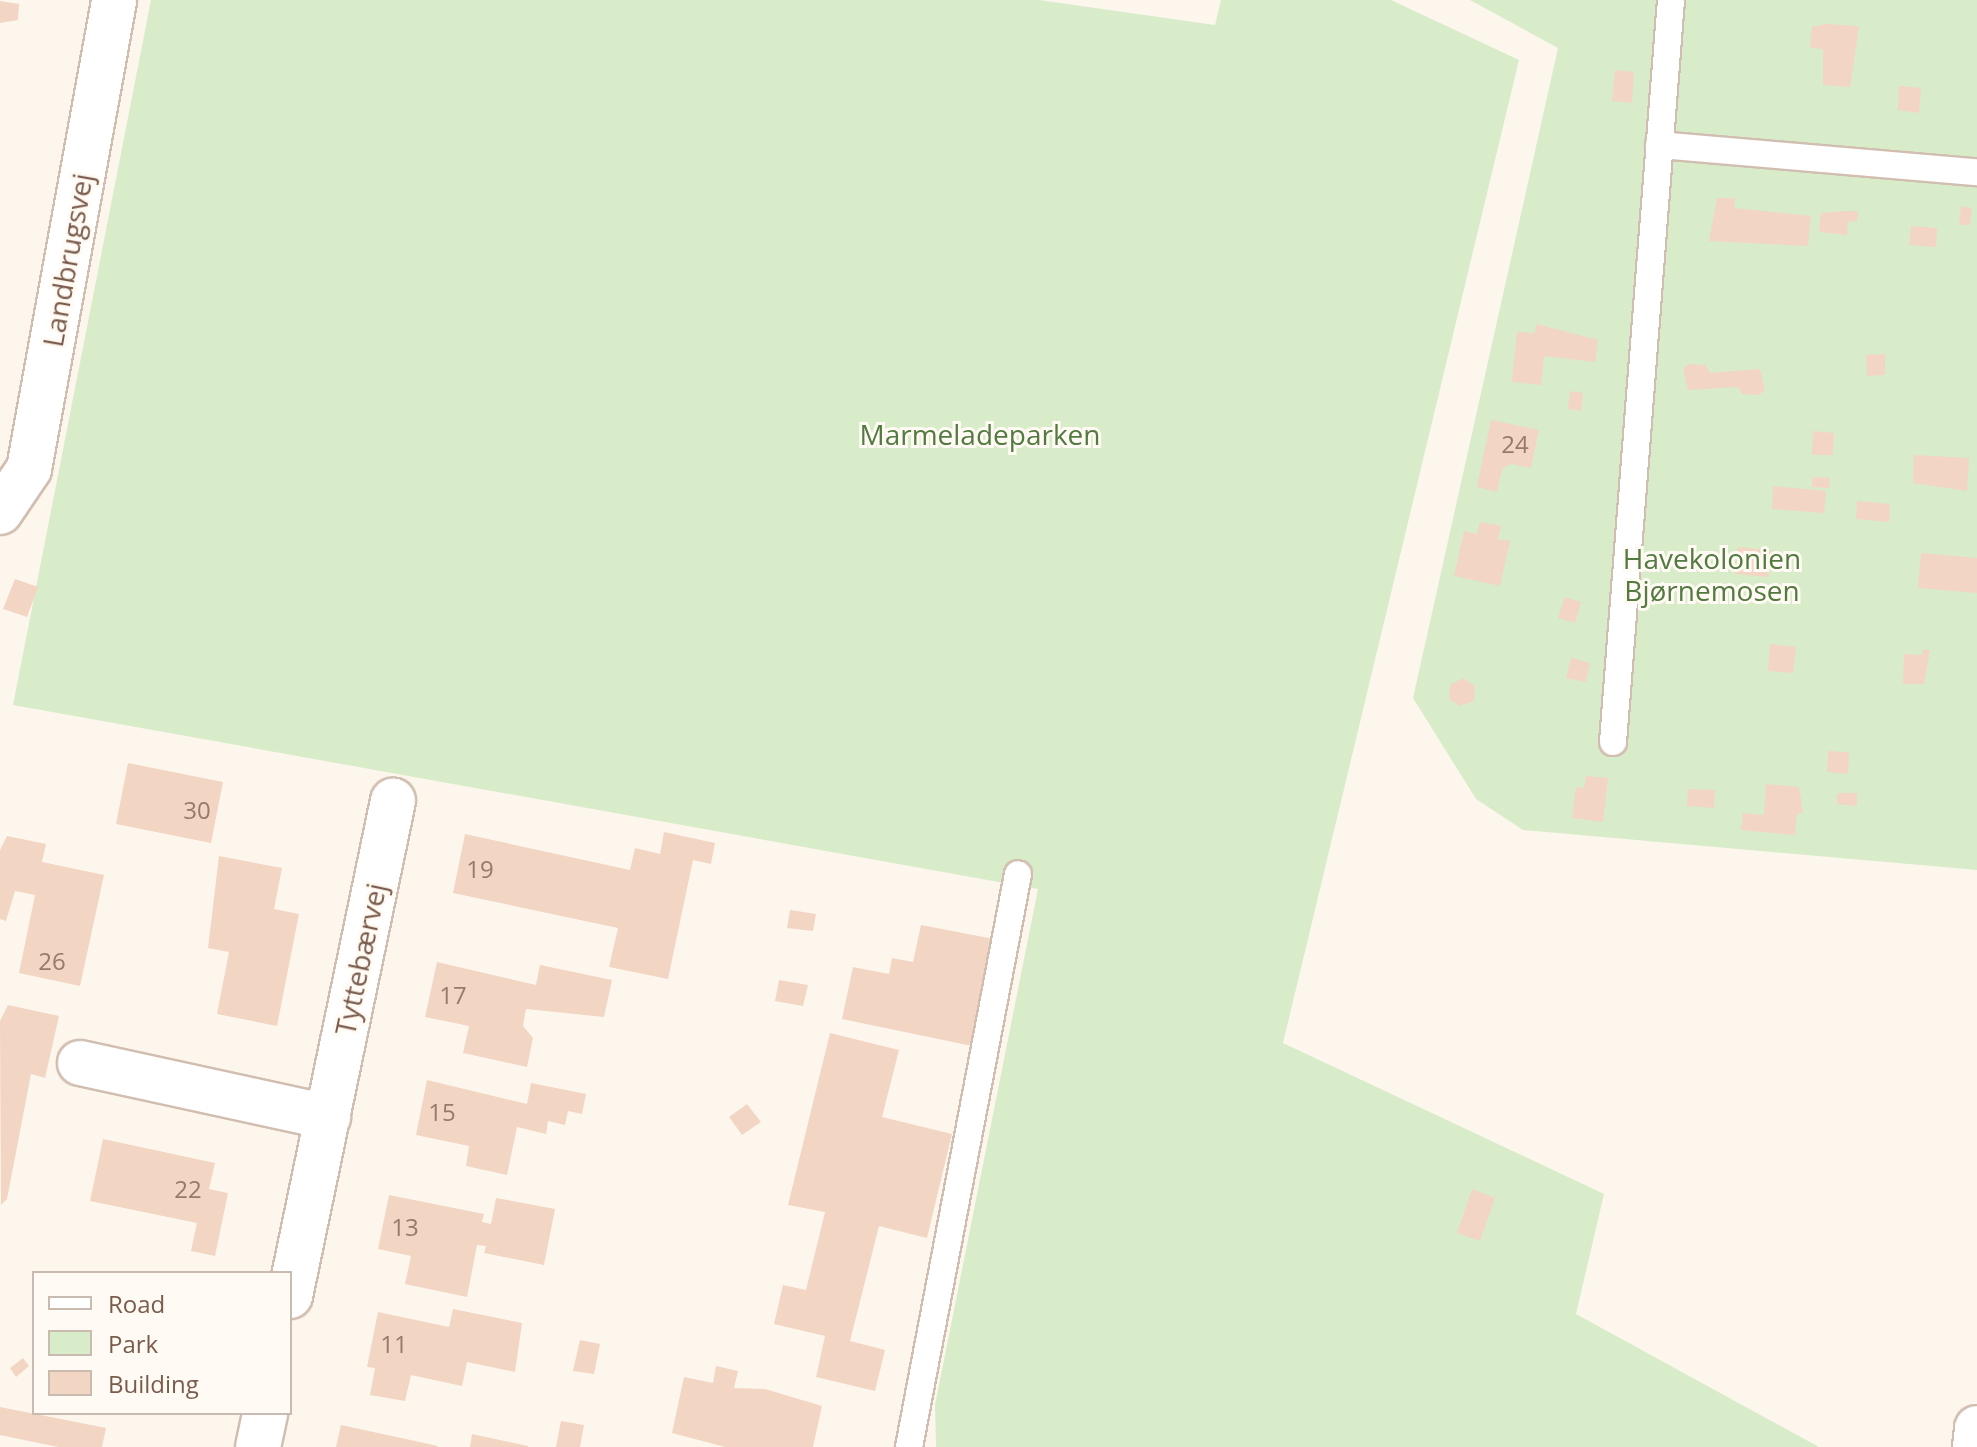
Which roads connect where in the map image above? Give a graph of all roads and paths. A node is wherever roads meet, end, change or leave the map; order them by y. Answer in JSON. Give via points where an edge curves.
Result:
{"nodes":[{"id":1,"x":114,"y":0,"type":"edge"},
{"id":2,"x":1671,"y":0,"type":"edge"},
{"id":3,"x":1659,"y":145,"type":"junction"},
{"id":4,"x":1977,"y":172,"type":"edge"},
{"id":5,"x":0,"y":512,"type":"edge"},
{"id":6,"x":1613,"y":742,"type":"dead end"},
{"id":7,"x":393,"y":801,"type":"dead end"},
{"id":8,"x":1018,"y":874,"type":"dead end"},
{"id":9,"x":80,"y":1063,"type":"dead end"},
{"id":10,"x":328,"y":1117,"type":"junction"},
{"id":11,"x":292,"y":1287,"type":"edge"},
{"id":12,"x":265,"y":1415,"type":"edge"},
{"id":13,"x":1977,"y":1428,"type":"edge"},
{"id":14,"x":258,"y":1447,"type":"edge"},
{"id":15,"x":909,"y":1447,"type":"edge"},
{"id":16,"x":1975,"y":1447,"type":"edge"}],
"edges":[{"from":1,"to":5,"type":"street","name":"Landbrugsvej","via":[[29,469]]},
{"from":2,"to":3,"type":"lane"},
{"from":3,"to":4,"type":"lane"},
{"from":3,"to":6,"type":"lane"},
{"from":7,"to":10,"type":"street","name":"Tyttebærvej"},
{"from":8,"to":15,"type":"lane"},
{"from":9,"to":10,"type":"street"},
{"from":10,"to":11,"type":"street","name":"Tyttebærvej"},
{"from":12,"to":14,"type":"street"},
{"from":13,"to":16,"type":"street"}]}
